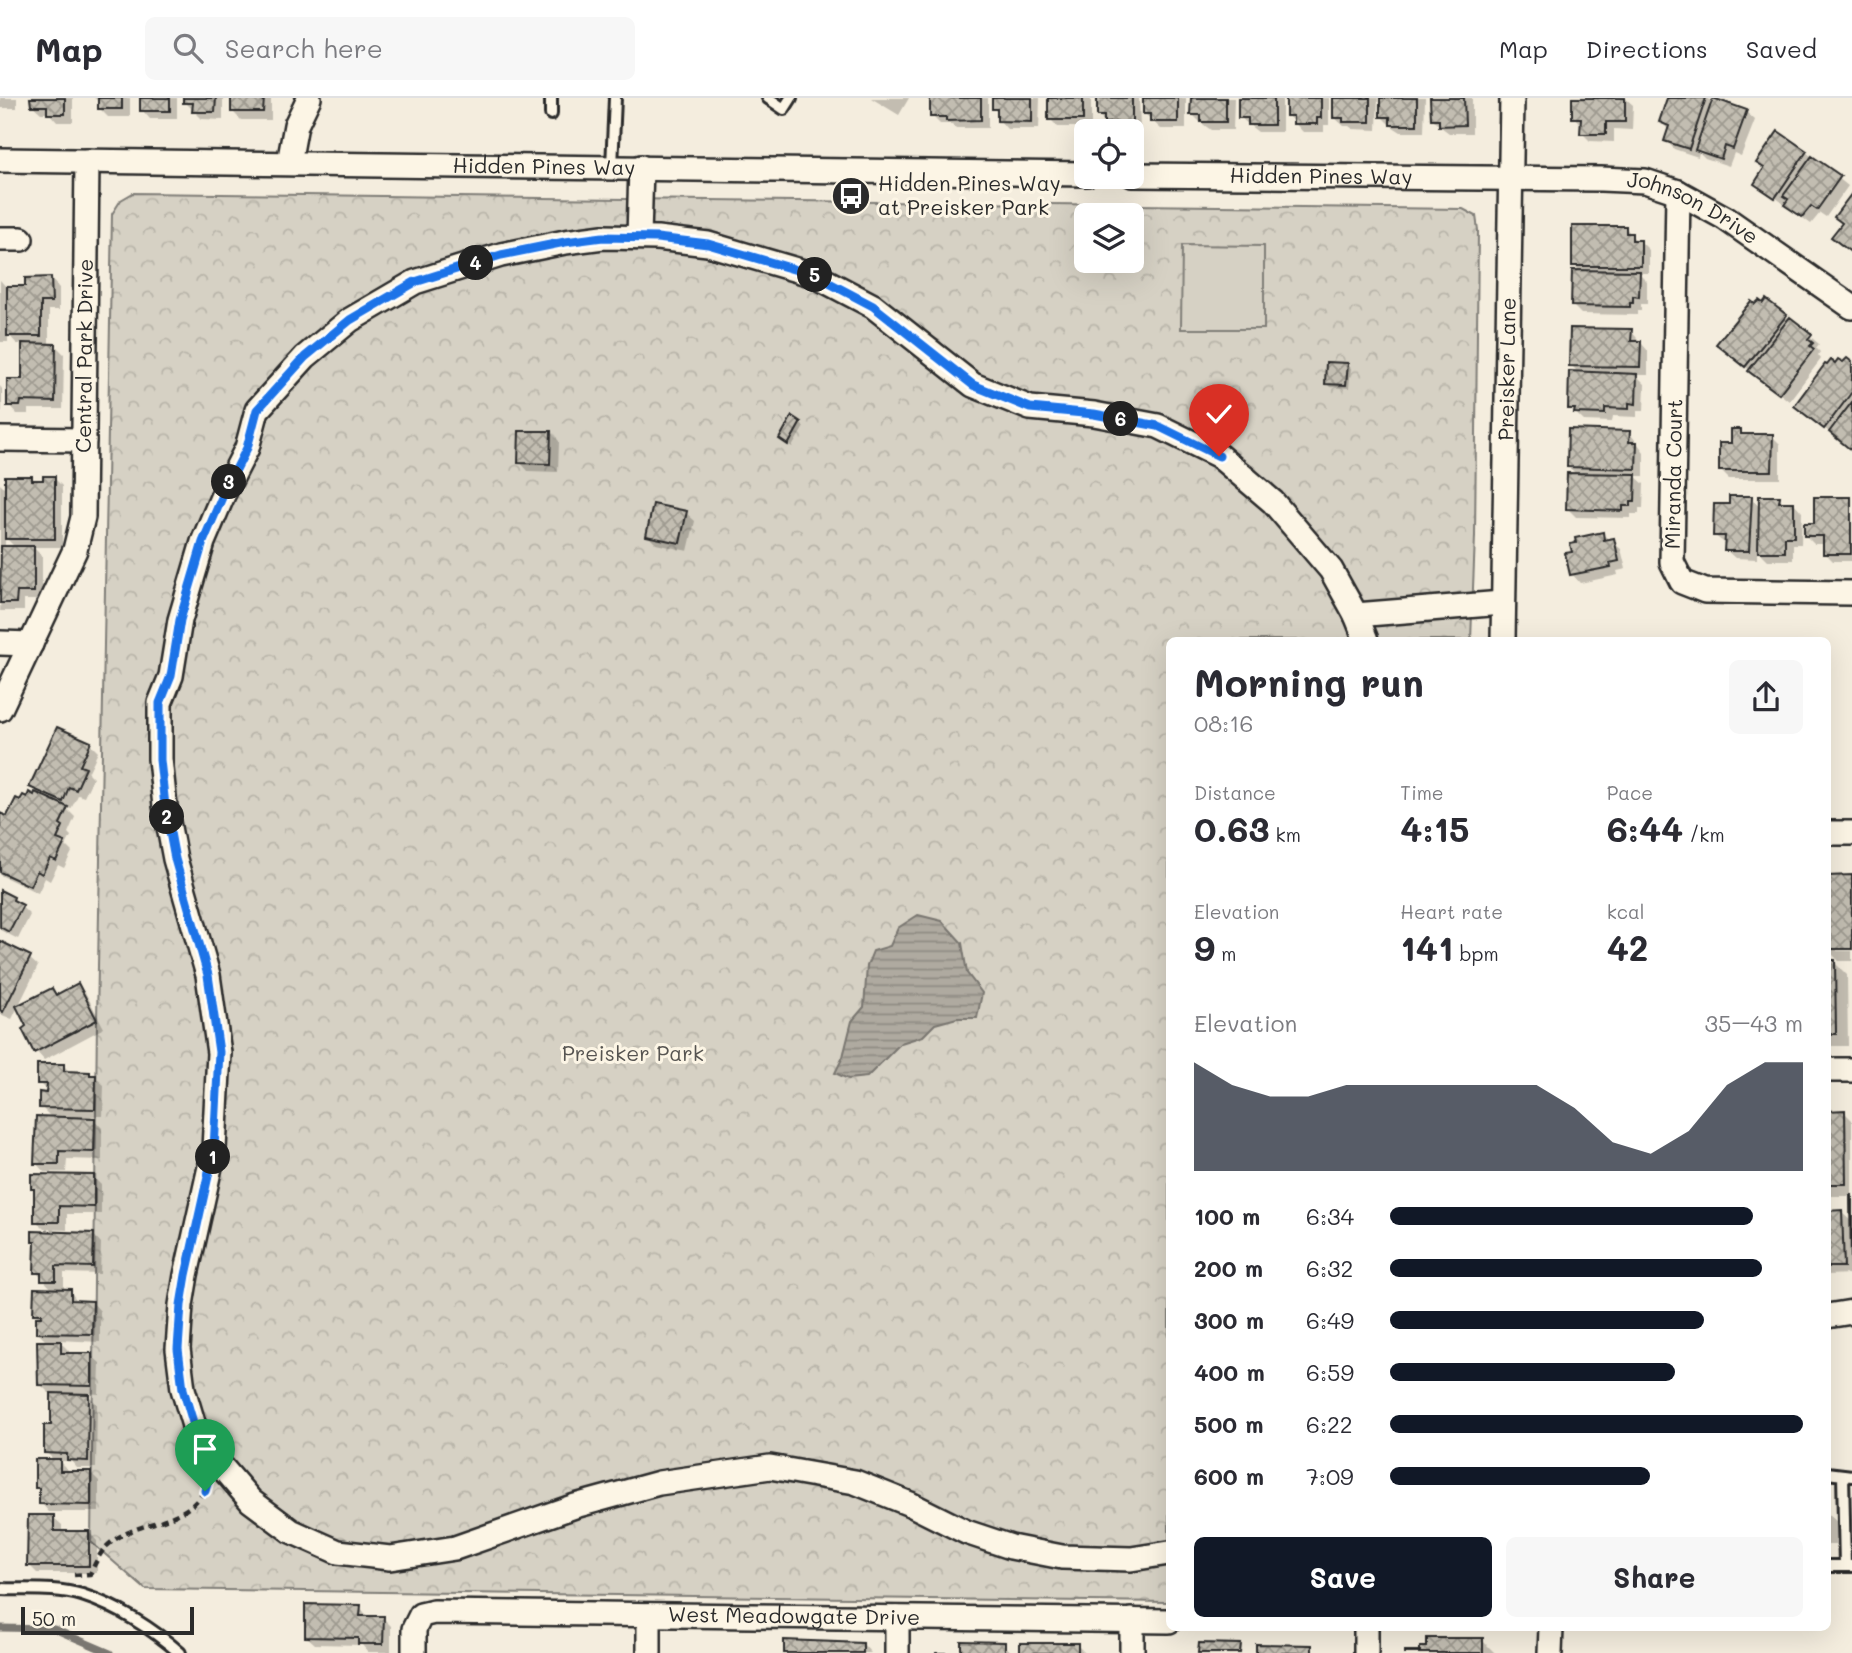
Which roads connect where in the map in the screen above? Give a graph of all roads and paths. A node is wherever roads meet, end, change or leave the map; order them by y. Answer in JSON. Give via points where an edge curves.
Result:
{"nodes":[{"id":1,"x":309,"y":98,"type":"edge"},
{"id":2,"x":551,"y":98,"type":"edge"},
{"id":3,"x":615,"y":98,"type":"edge"},
{"id":4,"x":768,"y":98,"type":"edge"},
{"id":5,"x":791,"y":98,"type":"edge"},
{"id":6,"x":1513,"y":98,"type":"edge"},
{"id":7,"x":551,"y":114,"type":"dead end"},
{"id":8,"x":0,"y":160,"type":"edge"},
{"id":9,"x":87,"y":161,"type":"junction"},
{"id":10,"x":289,"y":163,"type":"junction"},
{"id":11,"x":612,"y":167,"type":"junction"},
{"id":12,"x":641,"y":167,"type":"junction"},
{"id":13,"x":1074,"y":174,"type":"edge"},
{"id":14,"x":1144,"y":175,"type":"edge"},
{"id":15,"x":1510,"y":177,"type":"junction"},
{"id":16,"x":1678,"y":192,"type":"junction"},
{"id":17,"x":639,"y":237,"type":"junction"},
{"id":18,"x":1852,"y":307,"type":"edge"},
{"id":19,"x":0,"y":439,"type":"edge"},
{"id":20,"x":84,"y":440,"type":"junction"},
{"id":21,"x":1852,"y":593,"type":"edge"},
{"id":22,"x":1502,"y":603,"type":"junction"},
{"id":23,"x":1356,"y":615,"type":"junction"},
{"id":24,"x":1365,"y":637,"type":"edge"},
{"id":25,"x":1503,"y":637,"type":"edge"},
{"id":26,"x":0,"y":643,"type":"edge"},
{"id":27,"x":30,"y":644,"type":"junction"},
{"id":28,"x":0,"y":709,"type":"edge"},
{"id":29,"x":1831,"y":832,"type":"edge"},
{"id":30,"x":1852,"y":833,"type":"edge"},
{"id":31,"x":1831,"y":1070,"type":"edge"},
{"id":32,"x":1852,"y":1070,"type":"edge"},
{"id":33,"x":1852,"y":1312,"type":"edge"},
{"id":34,"x":1831,"y":1315,"type":"edge"},
{"id":35,"x":214,"y":1458,"type":"junction"},
{"id":36,"x":1848,"y":1476,"type":"edge"},
{"id":37,"x":1166,"y":1553,"type":"edge"},
{"id":38,"x":1831,"y":1566,"type":"edge"},
{"id":39,"x":1849,"y":1566,"type":"edge"},
{"id":40,"x":64,"y":1574,"type":"dead end"},
{"id":41,"x":0,"y":1589,"type":"edge"},
{"id":42,"x":649,"y":1615,"type":"junction"},
{"id":43,"x":897,"y":1618,"type":"junction"},
{"id":44,"x":1132,"y":1620,"type":"junction"},
{"id":45,"x":1166,"y":1621,"type":"edge"},
{"id":46,"x":1366,"y":1631,"type":"edge"},
{"id":47,"x":1550,"y":1631,"type":"edge"},
{"id":48,"x":180,"y":1653,"type":"edge"},
{"id":49,"x":414,"y":1653,"type":"edge"},
{"id":50,"x":649,"y":1653,"type":"edge"},
{"id":51,"x":897,"y":1653,"type":"edge"},
{"id":52,"x":1132,"y":1653,"type":"edge"},
{"id":53,"x":1366,"y":1653,"type":"edge"},
{"id":54,"x":1550,"y":1653,"type":"edge"}],
"edges":[{"from":1,"to":10,"type":"street","via":[[296,125]]},
{"from":2,"to":7,"type":"lane"},
{"from":3,"to":11,"type":"lane"},
{"from":4,"to":5,"type":"lane","via":[[784,109]]},
{"from":6,"to":15,"type":"street","name":"Preisker Lane"},
{"from":8,"to":9,"type":"street","name":"Hidden Pines Way"},
{"from":9,"to":10,"type":"street","name":"Hidden Pines Way"},
{"from":9,"to":20,"type":"street","name":"Central Park Drive"},
{"from":10,"to":11,"type":"street","name":"Hidden Pines Way"},
{"from":11,"to":12,"type":"street","name":"Hidden Pines Way"},
{"from":12,"to":13,"type":"street","name":"Hidden Pines Way"},
{"from":12,"to":17,"type":"street"},
{"from":14,"to":15,"type":"street","name":"Hidden Pines Way"},
{"from":15,"to":16,"type":"street","name":"Johnson Drive","via":[[1645,181]]},
{"from":15,"to":22,"type":"street","name":"Preisker Lane"},
{"from":16,"to":18,"type":"street","name":"Johnson Drive","via":[[1725,218]]},
{"from":16,"to":21,"type":"street","name":"Miranda Court","via":[[1672,562],[1682,583],[1705,591]]},
{"from":17,"to":23,"type":"street","via":[[708,244],[814,275],[873,306],[973,385],[1030,408],[1158,426],[1219,456],[1273,502],[1331,570]]},
{"from":17,"to":35,"type":"street","via":[[603,237],[501,255],[415,282],[350,320],[305,357],[257,410],[247,448],[203,542],[180,620],[171,676],[160,703],[160,760],[175,859],[208,975],[219,1052],[214,1149],[186,1275],[178,1349],[195,1429]]},
{"from":19,"to":20,"type":"street"},
{"from":20,"to":27,"type":"street","name":"Central Park Drive","via":[[83,517],[75,550]]},
{"from":22,"to":23,"type":"street"},
{"from":22,"to":25,"type":"street","name":"Preisker Lane"},
{"from":23,"to":24,"type":"street"},
{"from":26,"to":27,"type":"street"},
{"from":27,"to":28,"type":"street","name":"Central Park Drive"},
{"from":29,"to":30,"type":"street"},
{"from":31,"to":32,"type":"street"},
{"from":33,"to":34,"type":"street"},
{"from":35,"to":37,"type":"street","via":[[251,1501],[291,1531],[338,1552],[390,1558],[455,1548],[575,1506],[659,1483],[770,1467],[855,1482],[1011,1547],[1062,1557],[1131,1559]]},
{"from":35,"to":40,"type":"path","via":[[205,1491],[190,1508],[108,1544],[90,1574]]},
{"from":36,"to":39,"type":"lane"},
{"from":38,"to":39,"type":"lane"},
{"from":41,"to":48,"type":"lane","via":[[81,1595],[126,1615]]},
{"from":42,"to":43,"type":"street","name":"West Meadowgate Drive"},
{"from":42,"to":49,"type":"street","name":"West Meadowgate Drive","via":[[434,1612],[421,1615]]},
{"from":42,"to":50,"type":"street"},
{"from":43,"to":44,"type":"street","name":"West Meadowgate Drive"},
{"from":43,"to":51,"type":"street"},
{"from":44,"to":45,"type":"street","name":"West Meadowgate Drive"},
{"from":44,"to":52,"type":"street"},
{"from":46,"to":53,"type":"street"},
{"from":47,"to":54,"type":"street"}]}
